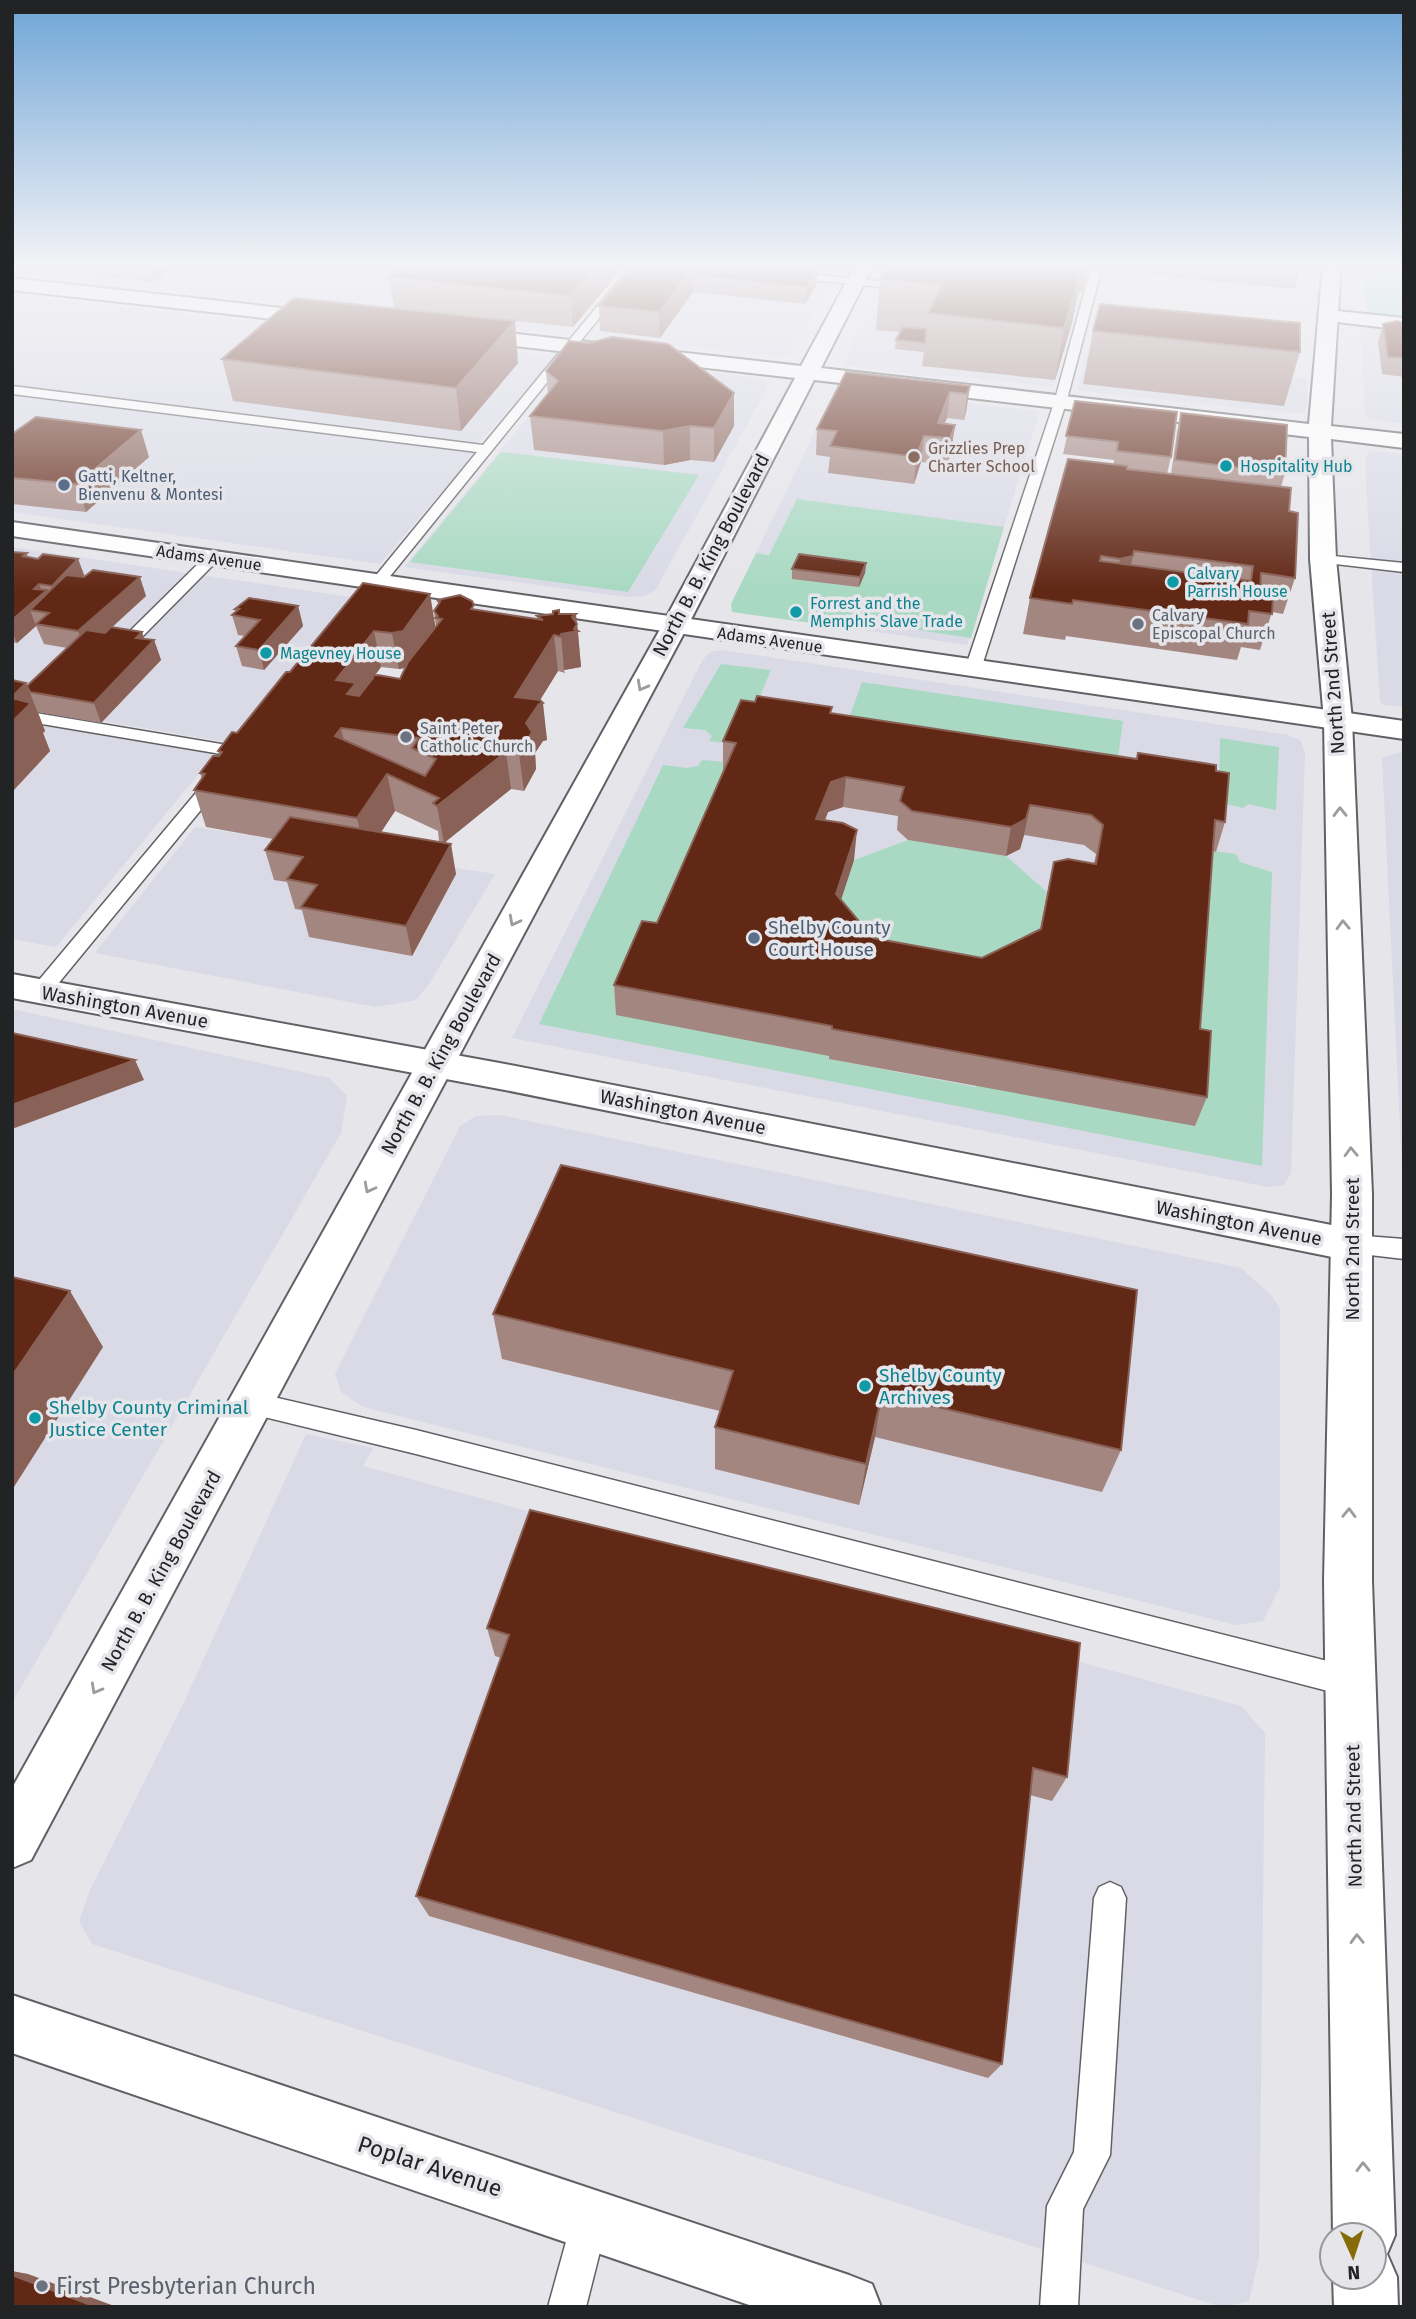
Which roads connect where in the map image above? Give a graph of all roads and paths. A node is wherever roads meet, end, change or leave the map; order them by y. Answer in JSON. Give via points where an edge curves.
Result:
{"nodes":[{"id":1,"x":549,"y":372,"type":"edge"},
{"id":2,"x":806,"y":372,"type":"edge"},
{"id":3,"x":808,"y":372,"type":"edge"},
{"id":4,"x":1068,"y":372,"type":"edge"},
{"id":5,"x":1324,"y":372,"type":"edge"},
{"id":6,"x":12,"y":390,"type":"edge"},
{"id":7,"x":1060,"y":402,"type":"junction"},
{"id":8,"x":1320,"y":431,"type":"junction"},
{"id":9,"x":1404,"y":441,"type":"edge"},
{"id":10,"x":486,"y":449,"type":"junction"},
{"id":11,"x":12,"y":529,"type":"edge"},
{"id":12,"x":212,"y":558,"type":"junction"},
{"id":13,"x":1323,"y":559,"type":"junction"},
{"id":14,"x":1404,"y":568,"type":"edge"},
{"id":15,"x":378,"y":583,"type":"junction"},
{"id":16,"x":352,"y":615,"type":"edge"},
{"id":17,"x":675,"y":626,"type":"junction"},
{"id":18,"x":136,"y":634,"type":"edge"},
{"id":19,"x":973,"y":669,"type":"junction"},
{"id":20,"x":12,"y":714,"type":"edge"},
{"id":21,"x":1338,"y":720,"type":"junction"},
{"id":22,"x":1404,"y":730,"type":"edge"},
{"id":23,"x":244,"y":747,"type":"joint"},
{"id":24,"x":27,"y":989,"type":"edge"},
{"id":25,"x":438,"y":1064,"type":"junction"},
{"id":26,"x":1352,"y":1245,"type":"junction"},
{"id":27,"x":1404,"y":1249,"type":"edge"},
{"id":28,"x":252,"y":1403,"type":"junction"},
{"id":29,"x":1351,"y":1682,"type":"junction"},
{"id":30,"x":12,"y":1841,"type":"edge"},
{"id":31,"x":1110,"y":1898,"type":"dead end"},
{"id":32,"x":12,"y":2024,"type":"edge"},
{"id":33,"x":590,"y":2220,"type":"junction"},
{"id":34,"x":1364,"y":2221,"type":"edge"},
{"id":35,"x":567,"y":2307,"type":"edge"},
{"id":36,"x":849,"y":2307,"type":"edge"},
{"id":37,"x":1059,"y":2307,"type":"edge"}],
"edges":[{"from":1,"to":10,"type":"lane"},
{"from":2,"to":17,"type":"main road","name":"North B. B. King Boulevard"},
{"from":3,"to":7,"type":"main road"},
{"from":4,"to":7,"type":"lane"},
{"from":5,"to":8,"type":"main road","name":"North 2nd Street"},
{"from":6,"to":10,"type":"lane"},
{"from":7,"to":8,"type":"main road"},
{"from":7,"to":19,"type":"lane"},
{"from":8,"to":9,"type":"main road"},
{"from":8,"to":13,"type":"main road","name":"North 2nd Street"},
{"from":10,"to":15,"type":"lane"},
{"from":11,"to":12,"type":"main road","name":"Adams Avenue"},
{"from":12,"to":15,"type":"main road","name":"Adams Avenue"},
{"from":12,"to":18,"type":"lane"},
{"from":13,"to":14,"type":"lane"},
{"from":13,"to":21,"type":"main road","name":"North 2nd Street"},
{"from":15,"to":16,"type":"lane"},
{"from":15,"to":17,"type":"main road","name":"Adams Avenue"},
{"from":17,"to":19,"type":"main road","name":"Adams Avenue"},
{"from":17,"to":25,"type":"main road","name":"North B. B. King Boulevard","one_way":true},
{"from":19,"to":21,"type":"main road","name":"Adams Avenue"},
{"from":20,"to":23,"type":"lane"},
{"from":21,"to":22,"type":"main road","name":"Adams Avenue"},
{"from":26,"to":21,"type":"main road","name":"North 2nd Street","one_way":true},
{"from":23,"to":24,"type":"lane"},
{"from":24,"to":25,"type":"main road","name":"Washington Avenue"},
{"from":25,"to":26,"type":"main road","name":"Washington Avenue"},
{"from":25,"to":28,"type":"main road","name":"North B. B. King Boulevard","one_way":true},
{"from":26,"to":27,"type":"lane"},
{"from":29,"to":26,"type":"main road","name":"North 2nd Street","one_way":true},
{"from":28,"to":29,"type":"lane"},
{"from":28,"to":30,"type":"main road","name":"North B. B. King Boulevard","one_way":true},
{"from":34,"to":29,"type":"main road","name":"North 2nd Street","one_way":true},
{"from":31,"to":37,"type":"lane","via":[[1092,2155],[1065,2206]]},
{"from":32,"to":33,"type":"main road","name":"Poplar Avenue"},
{"from":33,"to":35,"type":"lane"},
{"from":33,"to":36,"type":"main road","name":"Poplar Avenue"}]}
